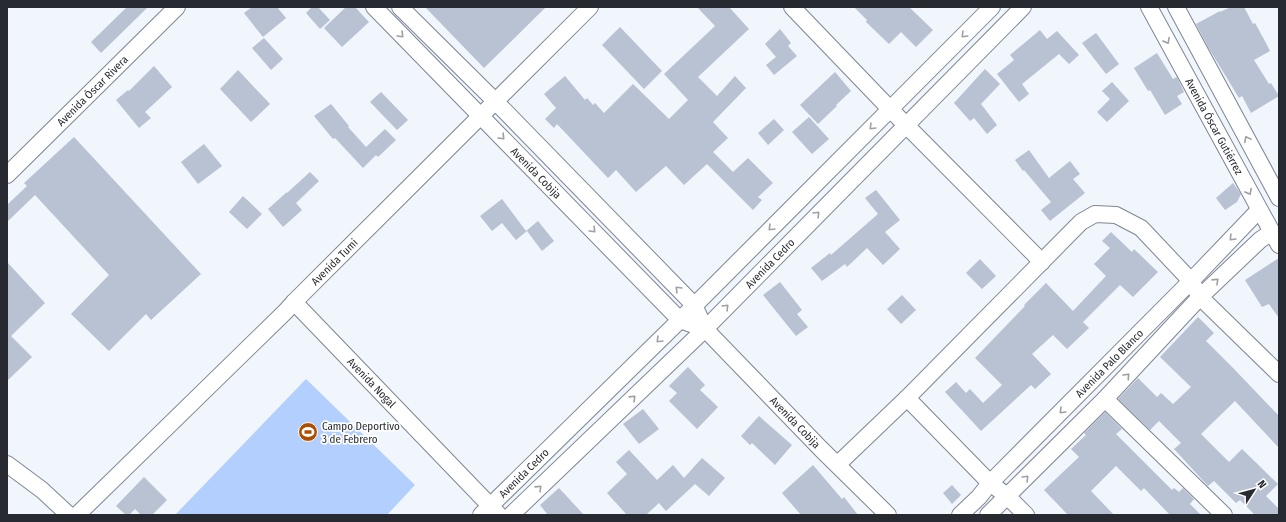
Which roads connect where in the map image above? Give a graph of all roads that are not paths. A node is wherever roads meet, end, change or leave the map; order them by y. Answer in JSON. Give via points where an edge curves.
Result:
{"nodes":[{"id":1,"x":177,"y":7,"type":"edge"},
{"id":2,"x":374,"y":7,"type":"edge"},
{"id":3,"x":400,"y":7,"type":"edge"},
{"id":4,"x":590,"y":7,"type":"edge"},
{"id":5,"x":792,"y":7,"type":"edge"},
{"id":6,"x":992,"y":7,"type":"edge"},
{"id":7,"x":1023,"y":7,"type":"edge"},
{"id":8,"x":1176,"y":7,"type":"edge"},
{"id":9,"x":1151,"y":12,"type":"edge"},
{"id":10,"x":494,"y":101,"type":"junction"},
{"id":11,"x":890,"y":109,"type":"junction"},
{"id":12,"x":481,"y":116,"type":"junction"},
{"id":13,"x":906,"y":124,"type":"junction"},
{"id":14,"x":7,"y":175,"type":"edge"},
{"id":15,"x":1279,"y":198,"type":"edge"},
{"id":16,"x":1259,"y":210,"type":"junction"},
{"id":17,"x":1275,"y":239,"type":"edge"},
{"id":18,"x":1042,"y":262,"type":"junction"},
{"id":19,"x":1191,"y":281,"type":"junction"},
{"id":20,"x":1200,"y":297,"type":"junction"},
{"id":21,"x":294,"y":302,"type":"junction"},
{"id":22,"x":694,"y":305,"type":"junction"},
{"id":23,"x":680,"y":320,"type":"junction"},
{"id":24,"x":705,"y":329,"type":"junction"},
{"id":25,"x":1279,"y":374,"type":"edge"},
{"id":26,"x":907,"y":398,"type":"junction"},
{"id":27,"x":1105,"y":399,"type":"junction"},
{"id":28,"x":7,"y":464,"type":"edge"},
{"id":29,"x":838,"y":464,"type":"junction"},
{"id":30,"x":990,"y":483,"type":"junction"},
{"id":31,"x":1007,"y":496,"type":"junction"},
{"id":32,"x":978,"y":497,"type":"junction"},
{"id":33,"x":490,"y":512,"type":"edge"},
{"id":34,"x":993,"y":513,"type":"edge"},
{"id":35,"x":69,"y":515,"type":"edge"},
{"id":36,"x":77,"y":515,"type":"edge"},
{"id":37,"x":511,"y":515,"type":"edge"},
{"id":38,"x":888,"y":515,"type":"edge"},
{"id":39,"x":960,"y":515,"type":"edge"},
{"id":40,"x":1026,"y":515,"type":"edge"},
{"id":41,"x":1224,"y":515,"type":"edge"}],
"edges":[{"from":1,"to":14,"type":"street","name":"Avenida Óscar Rivera"},
{"from":2,"to":12,"type":"street","name":"Avenida Cobija","one_way":true},
{"from":3,"to":10,"type":"street","name":"Avenida Cobija"},
{"from":4,"to":10,"type":"street","name":"Avenida Tumi"},
{"from":5,"to":11,"type":"street"},
{"from":6,"to":11,"type":"street","name":"Avenida Cedro","one_way":true},
{"from":7,"to":13,"type":"street","name":"Avenida Cedro"},
{"from":8,"to":9,"type":"street"},
{"from":15,"to":8,"type":"street","one_way":true},
{"from":9,"to":16,"type":"street","name":"Avenida Óscar Gutiérrez","one_way":true},
{"from":10,"to":12,"type":"street","name":"Avenida Tumi"},
{"from":22,"to":10,"type":"street","name":"Avenida Cobija","one_way":true},
{"from":11,"to":13,"type":"street"},
{"from":11,"to":22,"type":"street","name":"Avenida Cedro","one_way":true},
{"from":12,"to":21,"type":"street","name":"Avenida Tumi"},
{"from":12,"to":23,"type":"street","name":"Avenida Cobija","one_way":true},
{"from":13,"to":18,"type":"street"},
{"from":24,"to":13,"type":"street","name":"Avenida Cedro","one_way":true},
{"from":16,"to":17,"type":"street","name":"Avenida Óscar Gutiérrez"},
{"from":16,"to":19,"type":"street","name":"Avenida Palo Blanco","one_way":true},
{"from":20,"to":17,"type":"street","name":"Avenida Palo Blanco","one_way":true,"via":[[1260,240]]},
{"from":18,"to":19,"type":"street","via":[[1081,222],[1095,214],[1116,215],[1141,228]]},
{"from":18,"to":26,"type":"street"},
{"from":19,"to":20,"type":"street"},
{"from":19,"to":30,"type":"street","name":"Avenida Palo Blanco","one_way":true},
{"from":20,"to":25,"type":"street"},
{"from":27,"to":20,"type":"street","name":"Avenida Palo Blanco","one_way":true},
{"from":21,"to":33,"type":"street","name":"Avenida Nogal"},
{"from":21,"to":36,"type":"street","name":"Avenida Tumi"},
{"from":22,"to":23,"type":"street","name":"Avenida Cedro"},
{"from":22,"to":24,"type":"street","name":"Avenida Cobija"},
{"from":23,"to":24,"type":"street","name":"Avenida Cobija"},
{"from":23,"to":33,"type":"street","name":"Avenida Cedro","one_way":true},
{"from":24,"to":29,"type":"street","name":"Avenida Cobija"},
{"from":37,"to":24,"type":"street","name":"Avenida Cedro","one_way":true},
{"from":26,"to":29,"type":"street"},
{"from":26,"to":30,"type":"street"},
{"from":31,"to":27,"type":"street","name":"Avenida Palo Blanco","one_way":true},
{"from":27,"to":41,"type":"street"},
{"from":28,"to":35,"type":"street","via":[[42,490]]},
{"from":29,"to":38,"type":"street","name":"Avenida Cobija"},
{"from":30,"to":31,"type":"street"},
{"from":30,"to":32,"type":"street","name":"Avenida Palo Blanco"},
{"from":31,"to":34,"type":"street","name":"Avenida Palo Blanco"},
{"from":31,"to":40,"type":"street"},
{"from":32,"to":34,"type":"street"},
{"from":32,"to":39,"type":"street","name":"Avenida Palo Blanco"}]}
